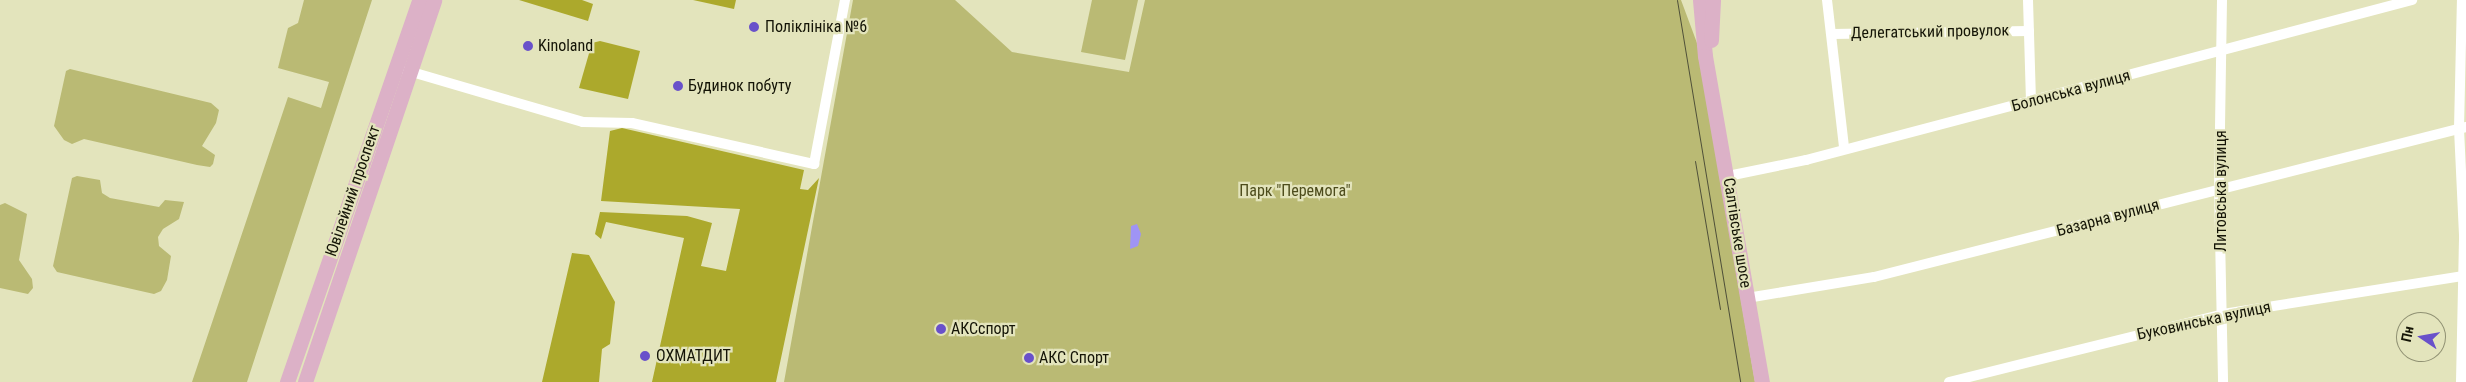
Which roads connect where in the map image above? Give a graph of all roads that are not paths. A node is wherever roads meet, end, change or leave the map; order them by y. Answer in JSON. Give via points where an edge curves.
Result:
{"nodes":[{"id":1,"x":419,"y":0,"type":"edge"},
{"id":2,"x":434,"y":0,"type":"edge"},
{"id":3,"x":845,"y":0,"type":"edge"},
{"id":4,"x":1700,"y":0,"type":"edge"},
{"id":5,"x":1713,"y":0,"type":"edge"},
{"id":6,"x":1827,"y":0,"type":"edge"},
{"id":7,"x":2028,"y":0,"type":"edge"},
{"id":8,"x":2222,"y":0,"type":"edge"},
{"id":9,"x":2412,"y":0,"type":"edge"},
{"id":10,"x":2462,"y":0,"type":"edge"},
{"id":11,"x":2029,"y":31,"type":"junction"},
{"id":12,"x":1832,"y":34,"type":"junction"},
{"id":13,"x":2222,"y":52,"type":"junction"},
{"id":14,"x":402,"y":69,"type":"junction"},
{"id":15,"x":1711,"y":84,"type":"junction"},
{"id":16,"x":2031,"y":102,"type":"junction"},
{"id":17,"x":2462,"y":128,"type":"edge"},
{"id":18,"x":1844,"y":148,"type":"junction"},
{"id":19,"x":1728,"y":176,"type":"junction"},
{"id":20,"x":2219,"y":188,"type":"junction"},
{"id":21,"x":2465,"y":235,"type":"edge"},
{"id":22,"x":2462,"y":276,"type":"junction"},
{"id":23,"x":1747,"y":298,"type":"junction"},
{"id":24,"x":2223,"y":314,"type":"junction"},
{"id":25,"x":2464,"y":318,"type":"edge"},
{"id":26,"x":287,"y":382,"type":"edge"},
{"id":27,"x":305,"y":382,"type":"edge"},
{"id":28,"x":1762,"y":382,"type":"edge"},
{"id":29,"x":1949,"y":382,"type":"edge"},
{"id":30,"x":2223,"y":382,"type":"edge"},
{"id":31,"x":2461,"y":382,"type":"edge"}],
"edges":[{"from":1,"to":14,"type":"main road","name":"Ювілейний проспект"},
{"from":2,"to":14,"type":"main road","name":"Ювілейний проспект"},
{"from":3,"to":14,"type":"street","via":[[814,164],[632,123],[583,122]]},
{"from":4,"to":15,"type":"main road","name":"Салтівське шосе"},
{"from":5,"to":15,"type":"main road","name":"Салтівське шосе"},
{"from":6,"to":12,"type":"street"},
{"from":7,"to":11,"type":"street"},
{"from":8,"to":13,"type":"street","name":"Литовська вулиця"},
{"from":9,"to":13,"type":"street","name":"Болонська вулиця"},
{"from":10,"to":17,"type":"street"},
{"from":11,"to":12,"type":"street","name":"Делегатський провулок"},
{"from":11,"to":16,"type":"street"},
{"from":12,"to":18,"type":"street"},
{"from":13,"to":16,"type":"street","name":"Болонська вулиця"},
{"from":13,"to":20,"type":"street","name":"Литовська вулиця"},
{"from":14,"to":26,"type":"main road","name":"Ювілейний проспект"},
{"from":14,"to":27,"type":"main road","name":"Ювілейний проспект"},
{"from":15,"to":19,"type":"main road","name":"Салтівське шосе"},
{"from":16,"to":18,"type":"street","name":"Болонська вулиця"},
{"from":17,"to":20,"type":"street","name":"Базарна вулиця"},
{"from":17,"to":21,"type":"street"},
{"from":18,"to":19,"type":"street","name":"Болонська вулиця","via":[[1806,160]]},
{"from":19,"to":23,"type":"main road","name":"Салтівське шосе"},
{"from":20,"to":23,"type":"street","name":"Базарна вулиця","via":[[1874,277]]},
{"from":20,"to":24,"type":"street","name":"Литовська вулиця"},
{"from":21,"to":22,"type":"street"},
{"from":22,"to":24,"type":"street","name":"Буковинська вулиця"},
{"from":22,"to":25,"type":"street"},
{"from":23,"to":28,"type":"main road","name":"Салтівське шосе"},
{"from":24,"to":29,"type":"street","name":"Буковинська вулиця"},
{"from":24,"to":30,"type":"street","name":"Литовська вулиця"},
{"from":25,"to":31,"type":"street"}]}
